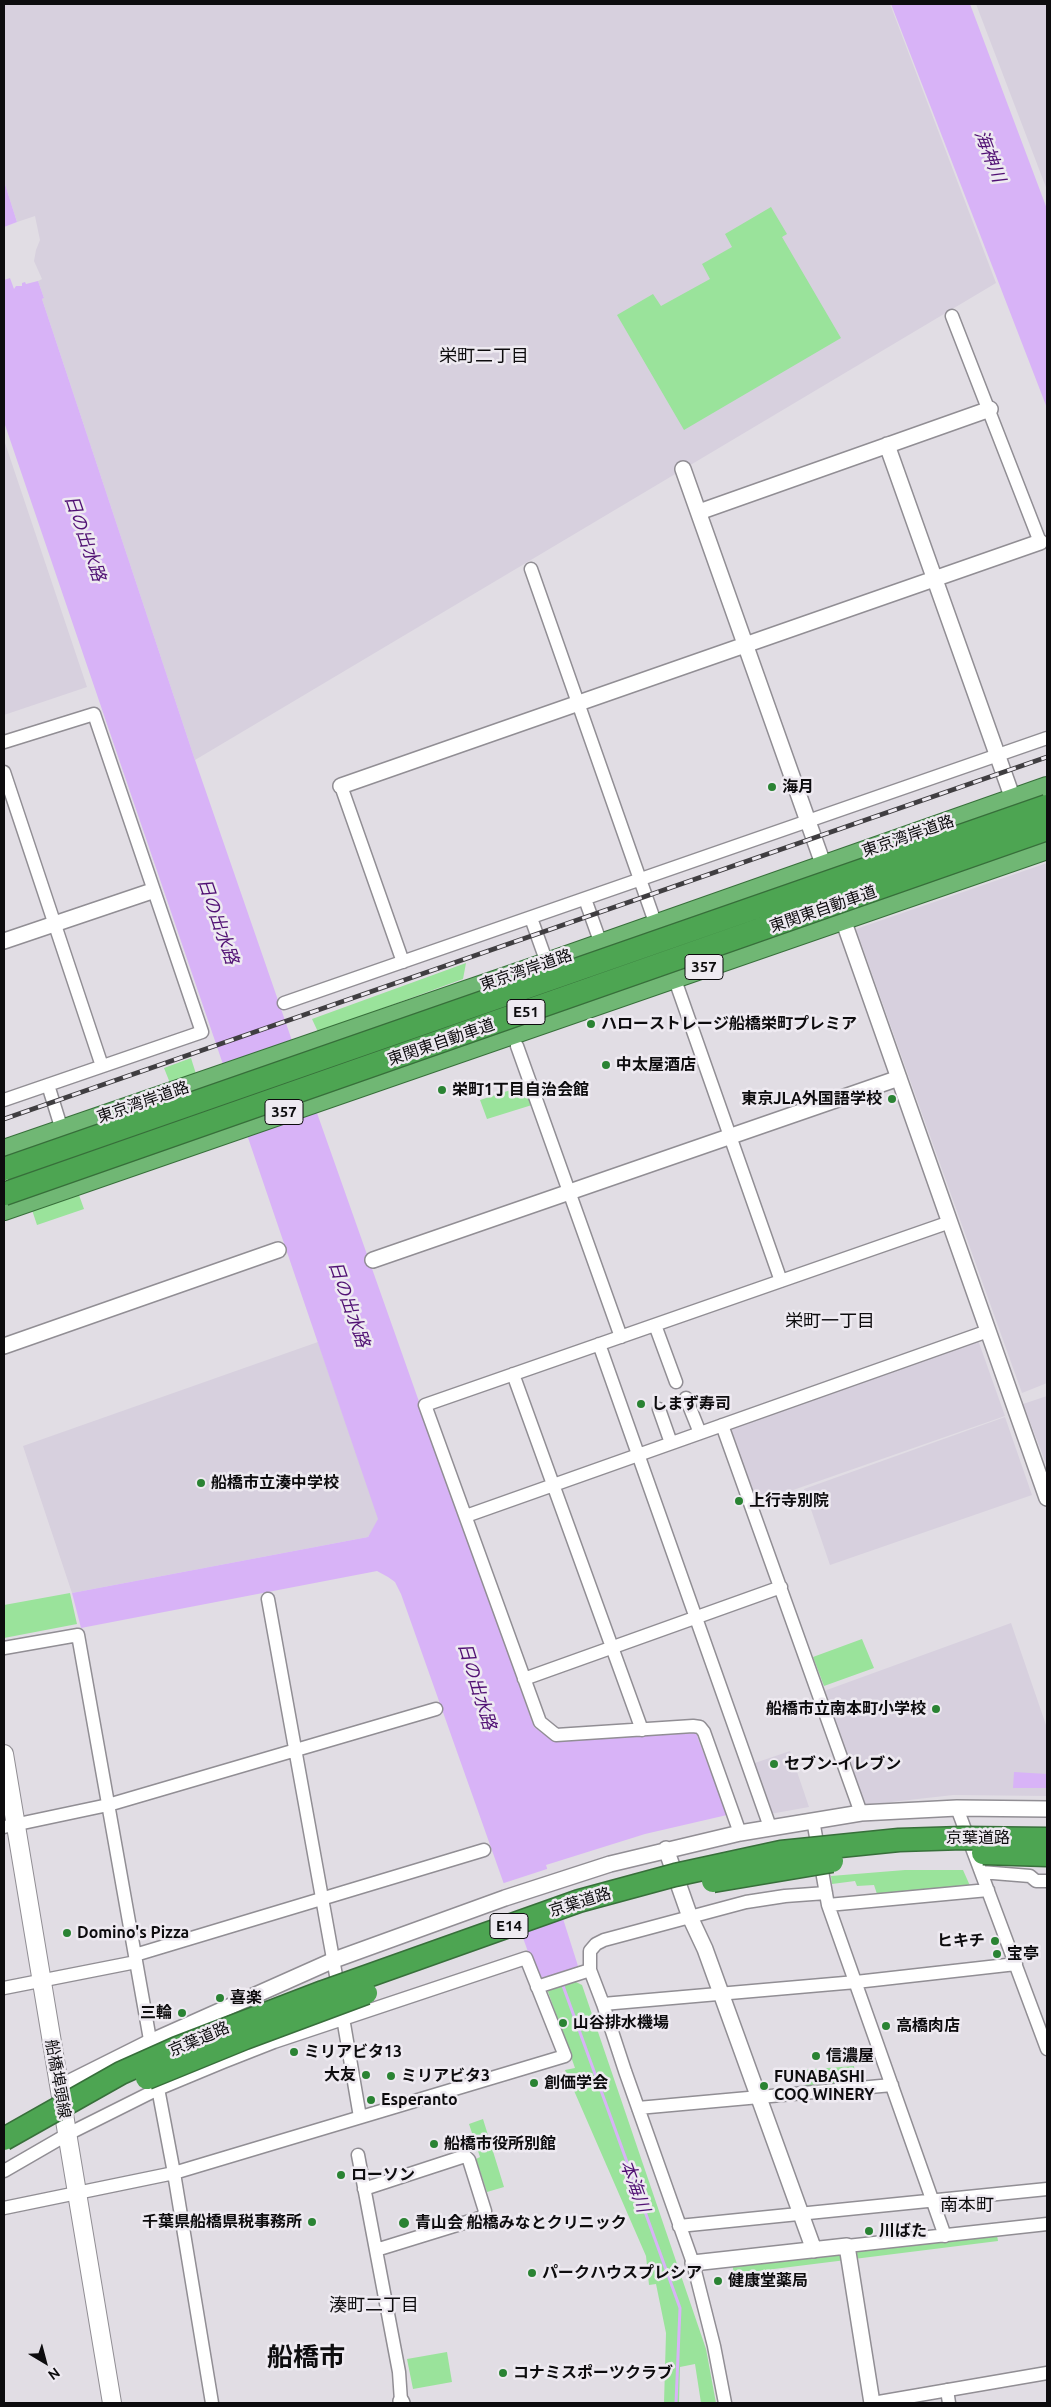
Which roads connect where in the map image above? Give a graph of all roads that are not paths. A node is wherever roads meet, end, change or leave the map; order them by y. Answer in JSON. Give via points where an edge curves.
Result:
{"nodes":[{"id":1,"x":952,"y":316,"type":"dead end"},
{"id":2,"x":990,"y":409,"type":"junction"},
{"id":3,"x":887,"y":445,"type":"junction"},
{"id":4,"x":683,"y":469,"type":"dead end"},
{"id":5,"x":698,"y":512,"type":"junction"},
{"id":6,"x":1040,"y":542,"type":"joint"},
{"id":7,"x":531,"y":569,"type":"dead end"},
{"id":8,"x":933,"y":580,"type":"junction"},
{"id":9,"x":747,"y":645,"type":"junction"},
{"id":10,"x":578,"y":704,"type":"junction"},
{"id":11,"x":1047,"y":738,"type":"edge"},
{"id":12,"x":4,"y":742,"type":"edge"},
{"id":13,"x":996,"y":756,"type":"junction"},
{"id":14,"x":4,"y":772,"type":"edge"},
{"id":15,"x":341,"y":786,"type":"joint"},
{"id":16,"x":1047,"y":787,"type":"edge"},
{"id":17,"x":1012,"y":799,"type":"junction"},
{"id":18,"x":1047,"y":806,"type":"edge"},
{"id":19,"x":808,"y":822,"type":"junction"},
{"id":20,"x":1047,"y":830,"type":"edge"},
{"id":21,"x":1047,"y":849,"type":"edge"},
{"id":22,"x":1020,"y":858,"type":"junction"},
{"id":23,"x":824,"y":866,"type":"junction"},
{"id":24,"x":640,"y":880,"type":"junction"},
{"id":25,"x":152,"y":891,"type":"junction"},
{"id":26,"x":585,"y":899,"type":"junction"},
{"id":27,"x":677,"y":917,"type":"junction"},
{"id":28,"x":531,"y":918,"type":"junction"},
{"id":29,"x":843,"y":919,"type":"junction"},
{"id":30,"x":55,"y":924,"type":"junction"},
{"id":31,"x":656,"y":925,"type":"junction"},
{"id":32,"x":4,"y":941,"type":"edge"},
{"id":33,"x":601,"y":944,"type":"junction"},
{"id":34,"x":403,"y":962,"type":"junction"},
{"id":35,"x":547,"y":963,"type":"junction"},
{"id":36,"x":674,"y":977,"type":"junction"},
{"id":37,"x":284,"y":1003,"type":"dead end"},
{"id":38,"x":518,"y":1046,"type":"dead end"},
{"id":39,"x":102,"y":1066,"type":"junction"},
{"id":40,"x":899,"y":1078,"type":"junction"},
{"id":41,"x":48,"y":1085,"type":"junction"},
{"id":42,"x":4,"y":1100,"type":"edge"},
{"id":43,"x":62,"y":1130,"type":"junction"},
{"id":44,"x":730,"y":1136,"type":"junction"},
{"id":45,"x":4,"y":1150,"type":"edge"},
{"id":46,"x":4,"y":1168,"type":"edge"},
{"id":47,"x":568,"y":1192,"type":"junction"},
{"id":48,"x":4,"y":1194,"type":"edge"},
{"id":49,"x":4,"y":1210,"type":"edge"},
{"id":50,"x":950,"y":1222,"type":"junction"},
{"id":51,"x":278,"y":1250,"type":"dead end"},
{"id":52,"x":373,"y":1260,"type":"dead end"},
{"id":53,"x":781,"y":1281,"type":"junction"},
{"id":54,"x":654,"y":1325,"type":"junction"},
{"id":55,"x":988,"y":1331,"type":"junction"},
{"id":56,"x":621,"y":1336,"type":"junction"},
{"id":57,"x":599,"y":1344,"type":"junction"},
{"id":58,"x":4,"y":1346,"type":"edge"},
{"id":59,"x":513,"y":1374,"type":"junction"},
{"id":60,"x":676,"y":1382,"type":"dead end"},
{"id":61,"x":686,"y":1398,"type":"dead end"},
{"id":62,"x":659,"y":1409,"type":"dead end"},
{"id":63,"x":722,"y":1425,"type":"junction"},
{"id":64,"x":700,"y":1432,"type":"junction"},
{"id":65,"x":671,"y":1443,"type":"junction"},
{"id":66,"x":638,"y":1454,"type":"junction"},
{"id":67,"x":554,"y":1485,"type":"junction"},
{"id":68,"x":1047,"y":1498,"type":"edge"},
{"id":69,"x":466,"y":1516,"type":"junction"},
{"id":70,"x":781,"y":1588,"type":"junction"},
{"id":71,"x":268,"y":1599,"type":"dead end"},
{"id":72,"x":697,"y":1617,"type":"junction"},
{"id":73,"x":4,"y":1648,"type":"edge"},
{"id":74,"x":612,"y":1648,"type":"junction"},
{"id":75,"x":524,"y":1679,"type":"junction"},
{"id":76,"x":436,"y":1709,"type":"dead end"},
{"id":77,"x":642,"y":1730,"type":"junction"},
{"id":78,"x":295,"y":1751,"type":"junction"},
{"id":79,"x":4,"y":1754,"type":"edge"},
{"id":80,"x":108,"y":1805,"type":"junction"},
{"id":81,"x":957,"y":1808,"type":"junction"},
{"id":82,"x":1047,"y":1810,"type":"edge"},
{"id":83,"x":861,"y":1813,"type":"junction"},
{"id":84,"x":813,"y":1820,"type":"junction"},
{"id":85,"x":10,"y":1826,"type":"edge"},
{"id":86,"x":770,"y":1827,"type":"junction"},
{"id":87,"x":740,"y":1833,"type":"junction"},
{"id":88,"x":1047,"y":1839,"type":"edge"},
{"id":89,"x":666,"y":1849,"type":"junction"},
{"id":90,"x":484,"y":1850,"type":"dead end"},
{"id":91,"x":1047,"y":1855,"type":"edge"},
{"id":92,"x":981,"y":1872,"type":"junction"},
{"id":93,"x":1047,"y":1881,"type":"edge"},
{"id":94,"x":988,"y":1890,"type":"junction"},
{"id":95,"x":322,"y":1899,"type":"junction"},
{"id":96,"x":827,"y":1899,"type":"junction"},
{"id":97,"x":690,"y":1917,"type":"junction"},
{"id":98,"x":135,"y":1958,"type":"junction"},
{"id":99,"x":334,"y":1960,"type":"junction"},
{"id":100,"x":1016,"y":1964,"type":"junction"},
{"id":101,"x":590,"y":1970,"type":"junction"},
{"id":102,"x":42,"y":1981,"type":"junction"},
{"id":103,"x":856,"y":1982,"type":"junction"},
{"id":104,"x":537,"y":1987,"type":"junction"},
{"id":105,"x":4,"y":1988,"type":"edge"},
{"id":106,"x":720,"y":1992,"type":"junction"},
{"id":107,"x":603,"y":2004,"type":"junction"},
{"id":108,"x":343,"y":2020,"type":"junction"},
{"id":109,"x":150,"y":2042,"type":"junction"},
{"id":110,"x":1047,"y":2049,"type":"edge"},
{"id":111,"x":892,"y":2084,"type":"junction"},
{"id":112,"x":60,"y":2087,"type":"junction"},
{"id":113,"x":158,"y":2089,"type":"junction"},
{"id":114,"x":758,"y":2096,"type":"junction"},
{"id":115,"x":638,"y":2108,"type":"junction"},
{"id":116,"x":360,"y":2117,"type":"junction"},
{"id":117,"x":68,"y":2134,"type":"junction"},
{"id":118,"x":4,"y":2139,"type":"edge"},
{"id":119,"x":4,"y":2154,"type":"edge"},
{"id":120,"x":358,"y":2155,"type":"dead end"},
{"id":121,"x":4,"y":2171,"type":"edge"},
{"id":122,"x":174,"y":2172,"type":"junction"},
{"id":123,"x":1047,"y":2188,"type":"edge"},
{"id":124,"x":364,"y":2189,"type":"junction"},
{"id":125,"x":78,"y":2193,"type":"junction"},
{"id":126,"x":933,"y":2201,"type":"junction"},
{"id":127,"x":4,"y":2208,"type":"edge"},
{"id":128,"x":800,"y":2213,"type":"junction"},
{"id":129,"x":1047,"y":2224,"type":"edge"},
{"id":130,"x":679,"y":2226,"type":"junction"},
{"id":131,"x":945,"y":2236,"type":"junction"},
{"id":132,"x":848,"y":2246,"type":"junction"},
{"id":133,"x":376,"y":2250,"type":"junction"},
{"id":134,"x":814,"y":2250,"type":"junction"},
{"id":135,"x":692,"y":2264,"type":"junction"},
{"id":136,"x":1047,"y":2373,"type":"edge"},
{"id":137,"x":948,"y":2397,"type":"edge"},
{"id":138,"x":402,"y":2402,"type":"edge"},
{"id":139,"x":112,"y":2403,"type":"edge"},
{"id":140,"x":212,"y":2403,"type":"edge"},
{"id":141,"x":725,"y":2403,"type":"edge"},
{"id":142,"x":873,"y":2403,"type":"edge"}],
"edges":[{"from":1,"to":2,"type":"street"},
{"from":2,"to":3,"type":"street"},
{"from":2,"to":6,"type":"street"},
{"from":3,"to":5,"type":"street"},
{"from":3,"to":8,"type":"street"},
{"from":4,"to":5,"type":"street"},
{"from":5,"to":9,"type":"street"},
{"from":6,"to":8,"type":"street"},
{"from":7,"to":10,"type":"street"},
{"from":8,"to":9,"type":"street"},
{"from":8,"to":13,"type":"street"},
{"from":9,"to":10,"type":"street"},
{"from":9,"to":19,"type":"street"},
{"from":10,"to":15,"type":"street"},
{"from":10,"to":24,"type":"street"},
{"from":11,"to":13,"type":"street"},
{"from":12,"to":25,"type":"street","via":[[94,714]]},
{"from":13,"to":17,"type":"street"},
{"from":13,"to":19,"type":"street"},
{"from":14,"to":30,"type":"street"},
{"from":15,"to":34,"type":"street"},
{"from":16,"to":17,"type":"highway","name":"東京湾岸道路"},
{"from":17,"to":23,"type":"highway","name":"東京湾岸道路"},
{"from":18,"to":46,"type":"highway","name":"東関東自動車道","number":"E51","bridge":true},
{"from":19,"to":23,"type":"street"},
{"from":19,"to":24,"type":"street"},
{"from":20,"to":48,"type":"highway","name":"東関東自動車道","number":"E51","bridge":true},
{"from":21,"to":22,"type":"highway","number":"357"},
{"from":22,"to":23,"type":"highway","via":[[1002,855],[968,861],[960,851],[952,848],[856,881],[845,881]]},
{"from":22,"to":29,"type":"highway","number":"357"},
{"from":23,"to":27,"type":"highway","name":"東京湾岸道路"},
{"from":23,"to":29,"type":"street"},
{"from":24,"to":26,"type":"street"},
{"from":24,"to":31,"type":"street"},
{"from":25,"to":30,"type":"street"},
{"from":25,"to":39,"type":"street","via":[[202,1032]]},
{"from":26,"to":28,"type":"street"},
{"from":26,"to":33,"type":"street"},
{"from":27,"to":29,"type":"highway","via":[[684,920],[745,902],[769,916],[821,899]]},
{"from":27,"to":31,"type":"highway","name":"東京湾岸道路"},
{"from":28,"to":34,"type":"street"},
{"from":28,"to":35,"type":"street"},
{"from":29,"to":36,"type":"highway","number":"357"},
{"from":29,"to":40,"type":"street"},
{"from":30,"to":32,"type":"street"},
{"from":30,"to":39,"type":"street"},
{"from":31,"to":33,"type":"highway","name":"東京湾岸道路"},
{"from":33,"to":35,"type":"highway","name":"東京湾岸道路"},
{"from":34,"to":37,"type":"street"},
{"from":35,"to":43,"type":"highway","name":"東京湾岸道路"},
{"from":36,"to":44,"type":"street"},
{"from":36,"to":49,"type":"highway","number":"357"},
{"from":38,"to":47,"type":"street"},
{"from":39,"to":41,"type":"street"},
{"from":40,"to":44,"type":"street"},
{"from":40,"to":50,"type":"street"},
{"from":41,"to":42,"type":"street"},
{"from":41,"to":43,"type":"street"},
{"from":43,"to":45,"type":"highway","name":"東京湾岸道路"},
{"from":44,"to":47,"type":"street"},
{"from":44,"to":53,"type":"street"},
{"from":47,"to":52,"type":"street"},
{"from":47,"to":56,"type":"street"},
{"from":50,"to":53,"type":"street"},
{"from":50,"to":55,"type":"street"},
{"from":51,"to":58,"type":"street"},
{"from":53,"to":54,"type":"street"},
{"from":54,"to":56,"type":"street"},
{"from":54,"to":60,"type":"street"},
{"from":55,"to":63,"type":"street"},
{"from":55,"to":68,"type":"street"},
{"from":56,"to":57,"type":"street"},
{"from":57,"to":59,"type":"street"},
{"from":57,"to":66,"type":"street"},
{"from":59,"to":67,"type":"street"},
{"from":59,"to":69,"type":"street","via":[[425,1405]]},
{"from":61,"to":64,"type":"street"},
{"from":62,"to":65,"type":"street"},
{"from":63,"to":64,"type":"street"},
{"from":63,"to":70,"type":"street"},
{"from":64,"to":65,"type":"street"},
{"from":65,"to":66,"type":"street"},
{"from":66,"to":67,"type":"street"},
{"from":66,"to":72,"type":"street"},
{"from":67,"to":69,"type":"street"},
{"from":67,"to":74,"type":"street"},
{"from":69,"to":75,"type":"street"},
{"from":70,"to":72,"type":"street"},
{"from":70,"to":83,"type":"street"},
{"from":71,"to":78,"type":"street"},
{"from":72,"to":74,"type":"street"},
{"from":72,"to":86,"type":"street"},
{"from":73,"to":80,"type":"street","via":[[78,1635]]},
{"from":74,"to":75,"type":"street"},
{"from":74,"to":77,"type":"street"},
{"from":75,"to":77,"type":"street","via":[[540,1722],[556,1735]]},
{"from":76,"to":78,"type":"street"},
{"from":77,"to":87,"type":"street","via":[[693,1726],[704,1732]]},
{"from":78,"to":80,"type":"street"},
{"from":78,"to":95,"type":"street"},
{"from":79,"to":85,"type":"main road","name":"船橋埠頭線"},
{"from":80,"to":85,"type":"street"},
{"from":80,"to":98,"type":"street"},
{"from":81,"to":82,"type":"street"},
{"from":81,"to":83,"type":"street"},
{"from":81,"to":92,"type":"street"},
{"from":83,"to":84,"type":"street"},
{"from":84,"to":86,"type":"street"},
{"from":84,"to":96,"type":"street"},
{"from":85,"to":102,"type":"main road","name":"船橋埠頭線"},
{"from":86,"to":87,"type":"street"},
{"from":87,"to":89,"type":"street"},
{"from":88,"to":118,"type":"highway","name":"京葉道路","number":"E14","bridge":true,"via":[[899,1840],[781,1852],[692,1870],[579,1901],[177,2048],[121,2074]]},
{"from":89,"to":97,"type":"street"},
{"from":89,"to":99,"type":"street","via":[[556,1880]]},
{"from":90,"to":95,"type":"street"},
{"from":91,"to":119,"type":"highway","name":"京葉道路","number":"E14","bridge":true,"via":[[963,1852],[828,1861],[722,1878],[584,1915],[355,1997],[160,2072]]},
{"from":92,"to":93,"type":"street","via":[[1030,1876],[1036,1881]]},
{"from":92,"to":94,"type":"street"},
{"from":94,"to":96,"type":"street"},
{"from":94,"to":100,"type":"street"},
{"from":95,"to":98,"type":"street"},
{"from":95,"to":99,"type":"street"},
{"from":96,"to":97,"type":"street","via":[[785,1896],[746,1902]]},
{"from":96,"to":103,"type":"street"},
{"from":97,"to":101,"type":"street","via":[[596,1944],[590,1951]]},
{"from":97,"to":106,"type":"street"},
{"from":98,"to":102,"type":"street"},
{"from":98,"to":109,"type":"street"},
{"from":99,"to":108,"type":"street"},
{"from":99,"to":109,"type":"street"},
{"from":100,"to":103,"type":"street"},
{"from":100,"to":110,"type":"street"},
{"from":101,"to":104,"type":"street"},
{"from":101,"to":107,"type":"street"},
{"from":102,"to":105,"type":"street"},
{"from":102,"to":112,"type":"main road","name":"船橋埠頭線"},
{"from":103,"to":106,"type":"street"},
{"from":103,"to":111,"type":"street"},
{"from":104,"to":108,"type":"street","via":[[526,1958]]},
{"from":104,"to":116,"type":"street","via":[[565,2056]]},
{"from":106,"to":107,"type":"street"},
{"from":106,"to":114,"type":"street"},
{"from":107,"to":115,"type":"street"},
{"from":108,"to":113,"type":"street","via":[[274,2042]]},
{"from":108,"to":116,"type":"street"},
{"from":109,"to":112,"type":"street"},
{"from":109,"to":113,"type":"street"},
{"from":111,"to":114,"type":"street"},
{"from":111,"to":126,"type":"street"},
{"from":112,"to":117,"type":"main road","name":"船橋埠頭線"},
{"from":113,"to":117,"type":"street"},
{"from":113,"to":122,"type":"street"},
{"from":114,"to":115,"type":"street"},
{"from":114,"to":128,"type":"street"},
{"from":115,"to":130,"type":"street"},
{"from":116,"to":122,"type":"street"},
{"from":117,"to":121,"type":"street"},
{"from":117,"to":125,"type":"main road","name":"船橋埠頭線"},
{"from":120,"to":124,"type":"street"},
{"from":122,"to":125,"type":"street"},
{"from":122,"to":140,"type":"street"},
{"from":123,"to":126,"type":"street"},
{"from":124,"to":133,"type":"street"},
{"from":124,"to":133,"type":"street","via":[[465,2156],[485,2211],[483,2217]]},
{"from":125,"to":127,"type":"street"},
{"from":125,"to":139,"type":"main road","name":"船橋埠頭線"},
{"from":126,"to":128,"type":"street"},
{"from":126,"to":131,"type":"street"},
{"from":128,"to":130,"type":"street"},
{"from":128,"to":134,"type":"street"},
{"from":129,"to":131,"type":"street"},
{"from":130,"to":135,"type":"street"},
{"from":131,"to":132,"type":"street"},
{"from":132,"to":134,"type":"street"},
{"from":132,"to":142,"type":"street"},
{"from":133,"to":138,"type":"street"},
{"from":134,"to":135,"type":"street"},
{"from":135,"to":141,"type":"street"},
{"from":136,"to":137,"type":"street"},
{"from":137,"to":142,"type":"street"}]}
